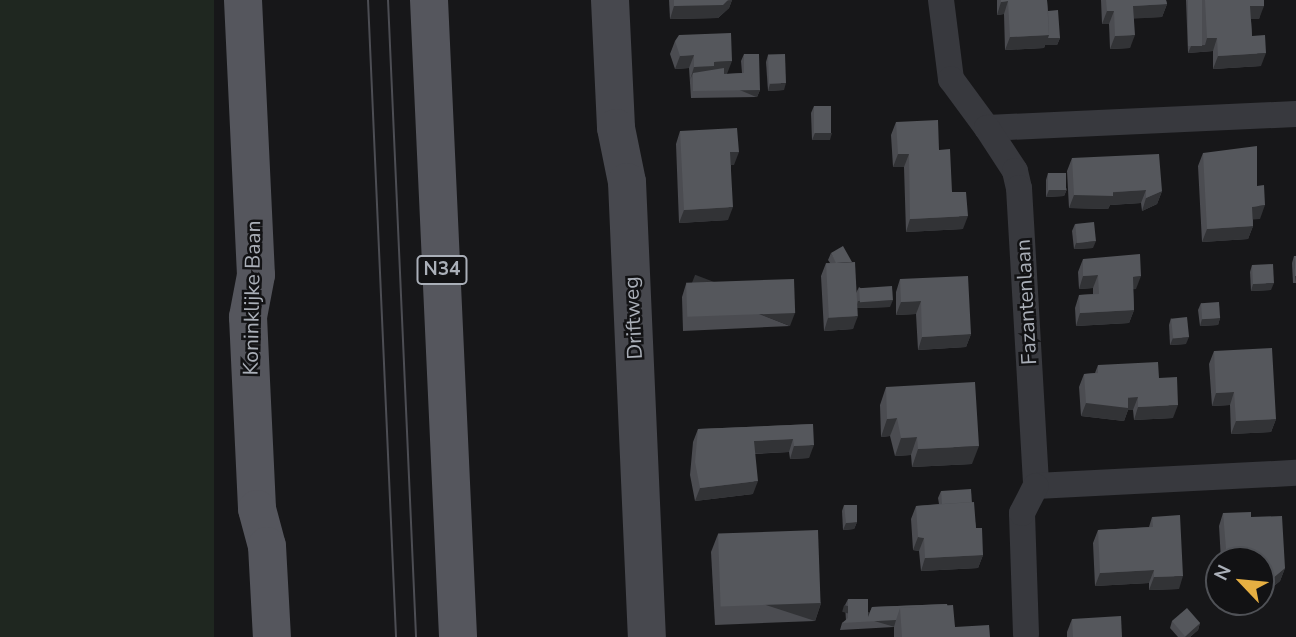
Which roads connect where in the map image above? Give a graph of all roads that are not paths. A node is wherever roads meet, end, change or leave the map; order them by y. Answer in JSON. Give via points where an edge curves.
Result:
{"nodes":[{"id":1,"x":243,"y":0,"type":"edge"},
{"id":2,"x":429,"y":0,"type":"edge"},
{"id":3,"x":610,"y":0,"type":"edge"},
{"id":4,"x":941,"y":0,"type":"edge"},
{"id":5,"x":1296,"y":114,"type":"edge"},
{"id":6,"x":987,"y":128,"type":"junction"},
{"id":7,"x":1296,"y":473,"type":"edge"},
{"id":8,"x":1036,"y":486,"type":"junction"},
{"id":9,"x":1026,"y":634,"type":"dead end"},
{"id":10,"x":272,"y":637,"type":"edge"},
{"id":11,"x":458,"y":637,"type":"edge"},
{"id":12,"x":647,"y":637,"type":"edge"}],
"edges":[{"from":1,"to":10,"type":"main road","name":"Koninklijke Baan","via":[[256,275],[248,331],[257,509],[267,546]]},
{"from":2,"to":11,"type":"main road","number":"N34"},
{"from":3,"to":12,"type":"street","name":"Driftweg","via":[[616,128],[627,182]]},
{"from":4,"to":6,"type":"street","name":"Fazantenlaan","via":[[951,79]]},
{"from":5,"to":6,"type":"street"},
{"from":6,"to":8,"type":"street","name":"Fazantenlaan","via":[[1015,171],[1019,188]]},
{"from":7,"to":8,"type":"street"},
{"from":8,"to":9,"type":"street","name":"Fazantenlaan","via":[[1022,513]]}]}
